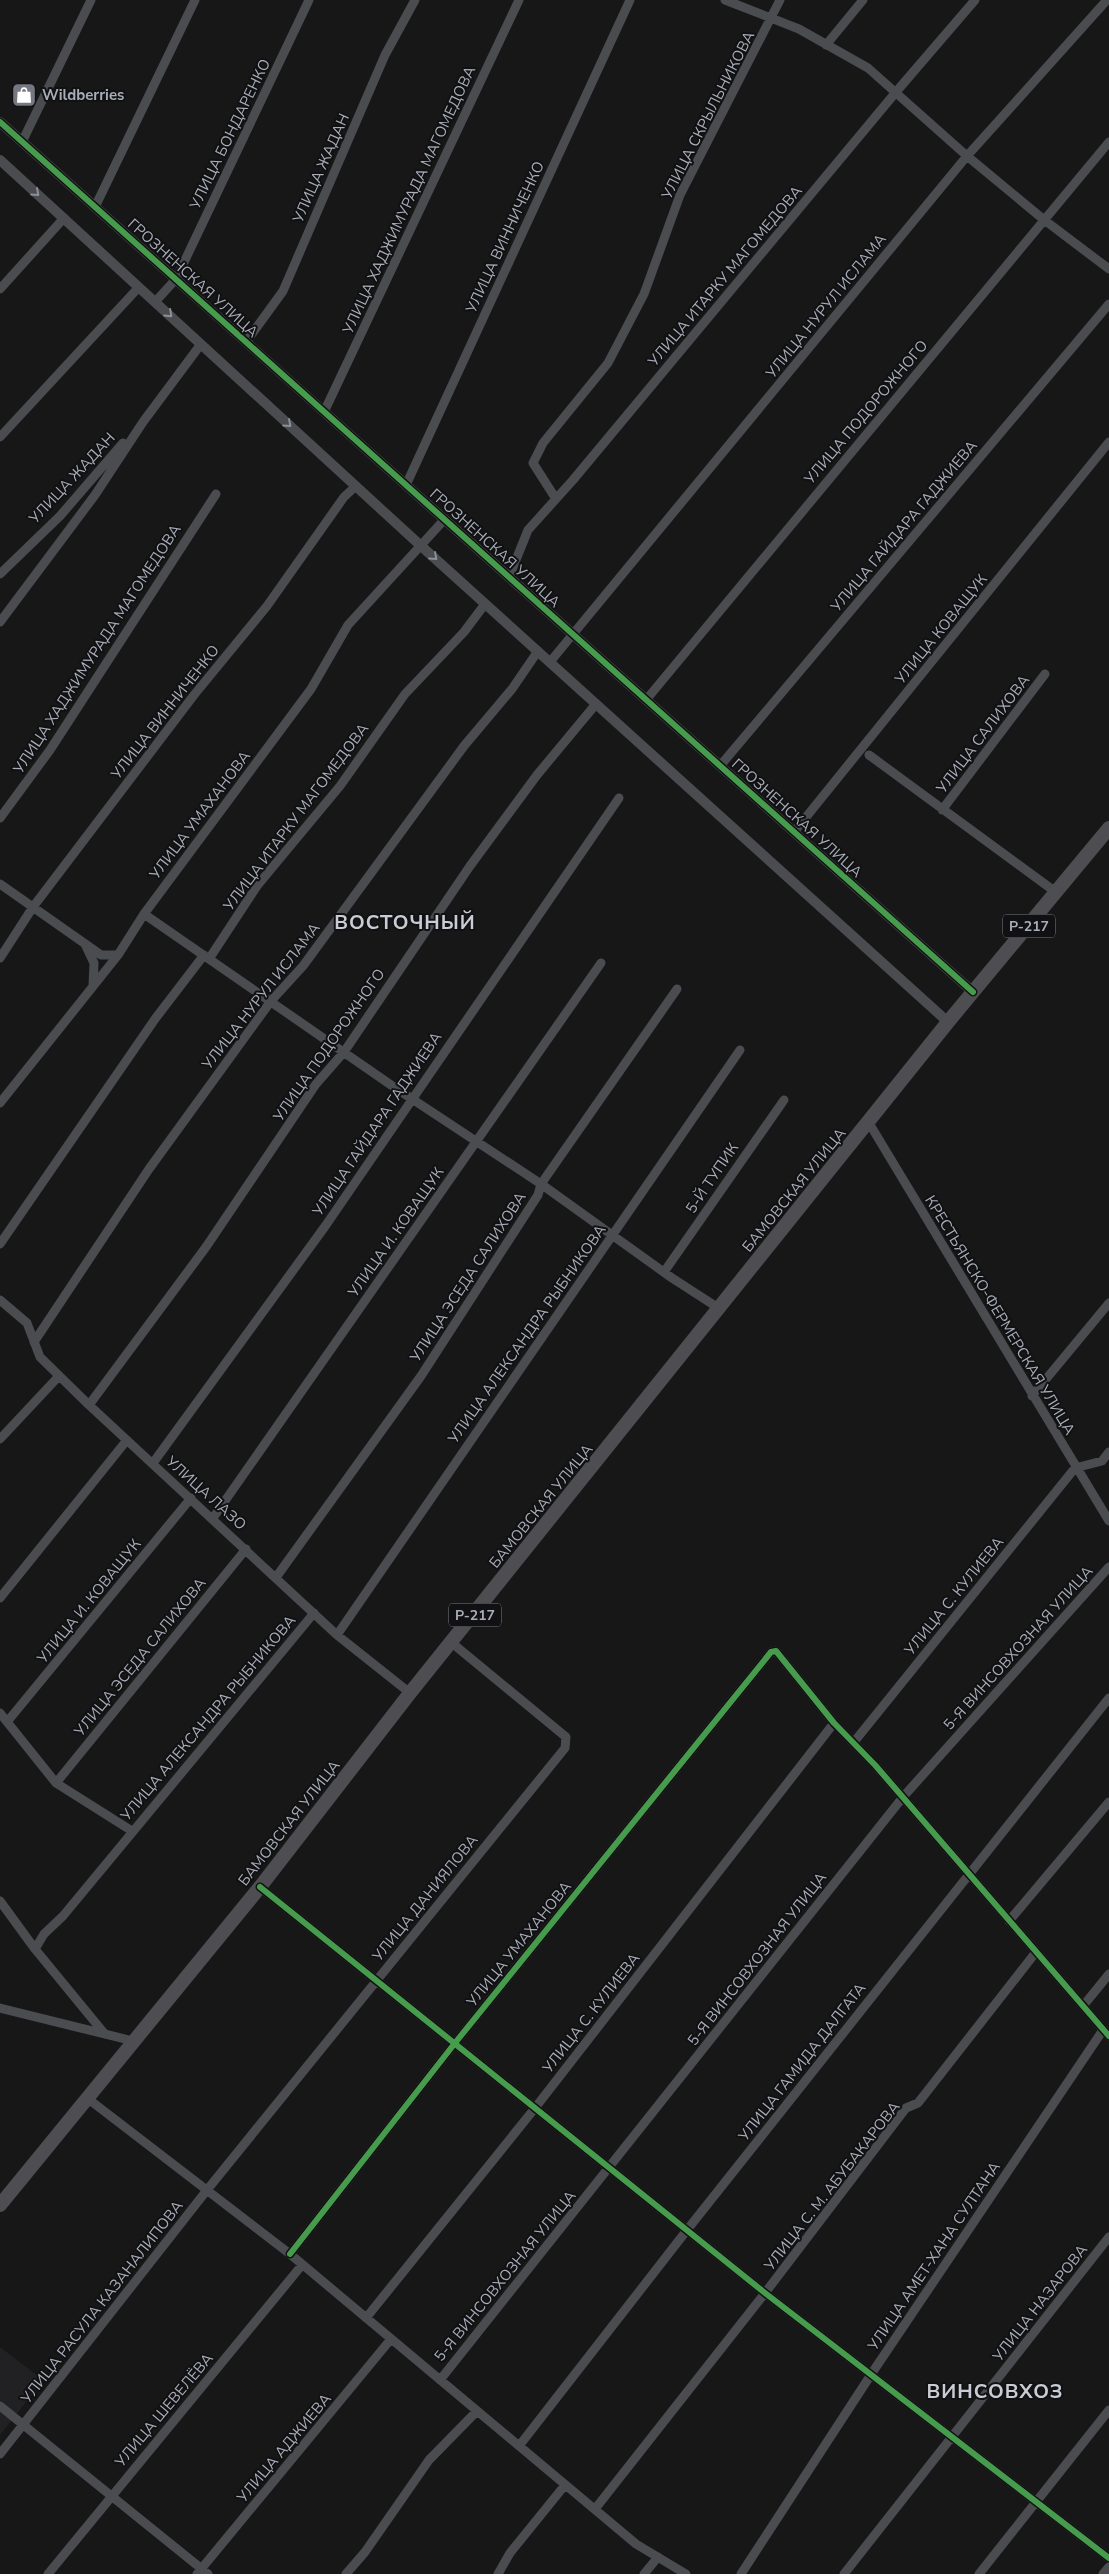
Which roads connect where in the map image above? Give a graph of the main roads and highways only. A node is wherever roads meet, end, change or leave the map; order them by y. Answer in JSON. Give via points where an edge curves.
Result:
{"nodes":[{"id":1,"x":1109,"y":828,"type":"edge"},
{"id":2,"x":0,"y":2205,"type":"edge"}],
"edges":[{"from":1,"to":2,"type":"highway","name":"БАМОВСКАЯ УЛИЦА","number":"Р-217","via":[[948,1022],[410,1693],[260,1887]]}]}
